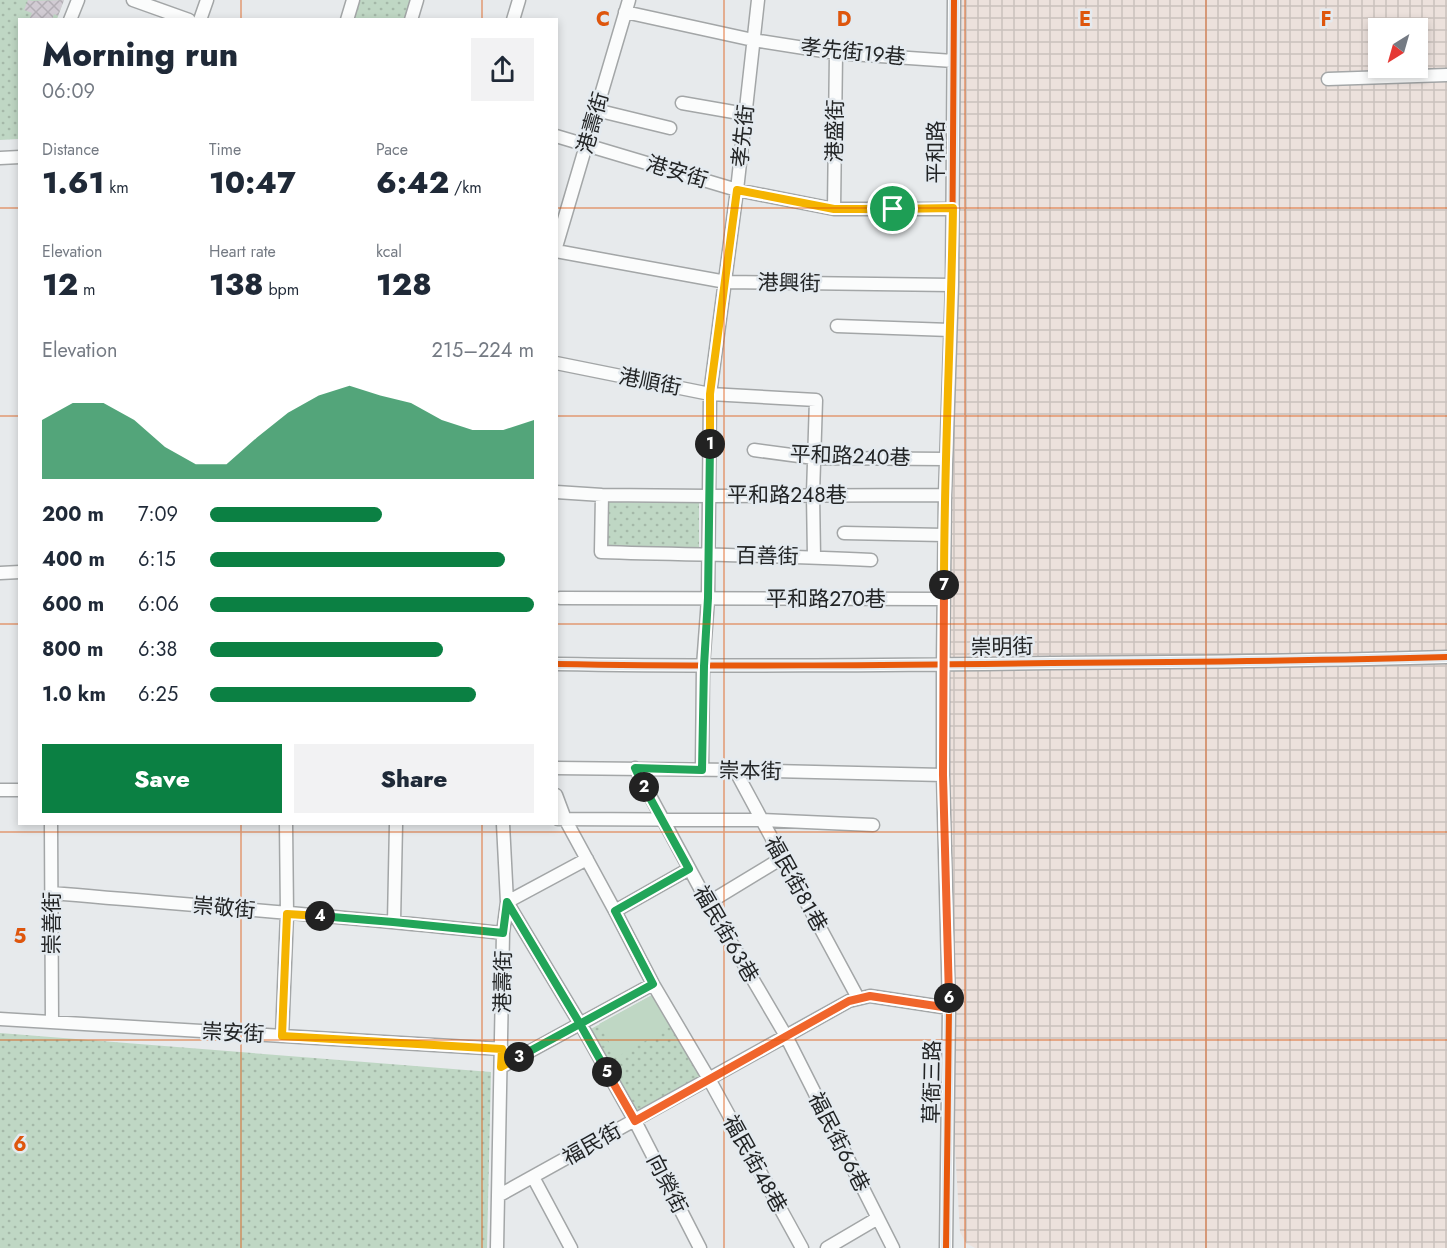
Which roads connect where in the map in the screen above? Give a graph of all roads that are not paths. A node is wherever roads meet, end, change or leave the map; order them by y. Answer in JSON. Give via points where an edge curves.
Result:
{"nodes":[{"id":1,"x":78,"y":0,"type":"edge"},
{"id":2,"x":133,"y":0,"type":"edge"},
{"id":3,"x":207,"y":0,"type":"edge"},
{"id":4,"x":353,"y":0,"type":"edge"},
{"id":5,"x":417,"y":0,"type":"edge"},
{"id":6,"x":519,"y":0,"type":"edge"},
{"id":7,"x":758,"y":0,"type":"edge"},
{"id":8,"x":954,"y":0,"type":"edge"},
{"id":9,"x":627,"y":6,"type":"edge"},
{"id":10,"x":71,"y":18,"type":"edge"},
{"id":11,"x":179,"y":18,"type":"edge"},
{"id":12,"x":201,"y":18,"type":"edge"},
{"id":13,"x":348,"y":18,"type":"edge"},
{"id":14,"x":412,"y":18,"type":"edge"},
{"id":15,"x":514,"y":18,"type":"edge"},
{"id":16,"x":753,"y":40,"type":"junction"},
{"id":17,"x":836,"y":53,"type":"junction"},
{"id":18,"x":953,"y":61,"type":"junction"},
{"id":19,"x":1447,"y":75,"type":"edge"},
{"id":20,"x":1328,"y":79,"type":"dead end"},
{"id":21,"x":682,"y":103,"type":"dead end"},
{"id":22,"x":596,"y":110,"type":"junction"},
{"id":23,"x":745,"y":114,"type":"junction"},
{"id":24,"x":670,"y":128,"type":"dead end"},
{"id":25,"x":558,"y":137,"type":"edge"},
{"id":26,"x":586,"y":144,"type":"junction"},
{"id":27,"x":18,"y":157,"type":"edge"},
{"id":28,"x":0,"y":158,"type":"edge"},
{"id":29,"x":737,"y":190,"type":"junction"},
{"id":30,"x":953,"y":208,"type":"junction"},
{"id":31,"x":834,"y":209,"type":"junction"},
{"id":32,"x":558,"y":240,"type":"edge"},
{"id":33,"x":558,"y":252,"type":"edge"},
{"id":34,"x":726,"y":282,"type":"junction"},
{"id":35,"x":952,"y":285,"type":"junction"},
{"id":36,"x":837,"y":326,"type":"dead end"},
{"id":37,"x":950,"y":330,"type":"junction"},
{"id":38,"x":558,"y":363,"type":"edge"},
{"id":39,"x":710,"y":394,"type":"junction"},
{"id":40,"x":816,"y":400,"type":"joint"},
{"id":41,"x":754,"y":450,"type":"dead end"},
{"id":42,"x":814,"y":458,"type":"junction"},
{"id":43,"x":946,"y":459,"type":"junction"},
{"id":44,"x":558,"y":492,"type":"edge"},
{"id":45,"x":602,"y":495,"type":"junction"},
{"id":46,"x":813,"y":495,"type":"junction"},
{"id":47,"x":945,"y":495,"type":"junction"},
{"id":48,"x":709,"y":496,"type":"junction"},
{"id":49,"x":844,"y":533,"type":"dead end"},
{"id":50,"x":944,"y":535,"type":"junction"},
{"id":51,"x":708,"y":556,"type":"junction"},
{"id":52,"x":814,"y":557,"type":"junction"},
{"id":53,"x":871,"y":560,"type":"dead end"},
{"id":54,"x":18,"y":572,"type":"edge"},
{"id":55,"x":0,"y":573,"type":"edge"},
{"id":56,"x":560,"y":598,"type":"dead end"},
{"id":57,"x":708,"y":598,"type":"junction"},
{"id":58,"x":944,"y":600,"type":"junction"},
{"id":59,"x":1447,"y":657,"type":"edge"},
{"id":60,"x":558,"y":664,"type":"edge"},
{"id":61,"x":943,"y":664,"type":"junction"},
{"id":62,"x":704,"y":666,"type":"junction"},
{"id":63,"x":558,"y":768,"type":"edge"},
{"id":64,"x":635,"y":768,"type":"junction"},
{"id":65,"x":702,"y":770,"type":"junction"},
{"id":66,"x":735,"y":770,"type":"junction"},
{"id":67,"x":943,"y":775,"type":"junction"},
{"id":68,"x":0,"y":790,"type":"edge"},
{"id":69,"x":18,"y":790,"type":"edge"},
{"id":70,"x":561,"y":819,"type":"edge"},
{"id":71,"x":662,"y":820,"type":"junction"},
{"id":72,"x":760,"y":820,"type":"junction"},
{"id":73,"x":51,"y":825,"type":"edge"},
{"id":74,"x":286,"y":825,"type":"edge"},
{"id":75,"x":396,"y":825,"type":"edge"},
{"id":76,"x":502,"y":825,"type":"edge"},
{"id":77,"x":873,"y":825,"type":"dead end"},
{"id":78,"x":782,"y":858,"type":"junction"},
{"id":79,"x":587,"y":859,"type":"junction"},
{"id":80,"x":689,"y":869,"type":"junction"},
{"id":81,"x":52,"y":893,"type":"junction"},
{"id":82,"x":507,"y":902,"type":"junction"},
{"id":83,"x":708,"y":903,"type":"junction"},
{"id":84,"x":615,"y":911,"type":"junction"},
{"id":85,"x":287,"y":914,"type":"junction"},
{"id":86,"x":393,"y":922,"type":"junction"},
{"id":87,"x":503,"y":933,"type":"junction"},
{"id":88,"x":653,"y":984,"type":"junction"},
{"id":89,"x":858,"y":998,"type":"junction"},
{"id":90,"x":949,"y":1008,"type":"junction"},
{"id":91,"x":0,"y":1019,"type":"edge"},
{"id":92,"x":52,"y":1022,"type":"junction"},
{"id":93,"x":580,"y":1024,"type":"junction"},
{"id":94,"x":282,"y":1036,"type":"junction"},
{"id":95,"x":786,"y":1036,"type":"junction"},
{"id":96,"x":502,"y":1049,"type":"junction"},
{"id":97,"x":501,"y":1067,"type":"junction"},
{"id":98,"x":709,"y":1079,"type":"junction"},
{"id":99,"x":635,"y":1121,"type":"junction"},
{"id":100,"x":533,"y":1177,"type":"junction"},
{"id":101,"x":498,"y":1196,"type":"junction"},
{"id":102,"x":878,"y":1218,"type":"junction"},
{"id":103,"x":497,"y":1248,"type":"edge"},
{"id":104,"x":570,"y":1248,"type":"edge"},
{"id":105,"x":700,"y":1248,"type":"edge"},
{"id":106,"x":802,"y":1248,"type":"edge"},
{"id":107,"x":826,"y":1248,"type":"edge"},
{"id":108,"x":893,"y":1248,"type":"edge"},
{"id":109,"x":946,"y":1248,"type":"edge"}],
"edges":[{"from":1,"to":10,"type":"street"},
{"from":2,"to":11,"type":"street"},
{"from":3,"to":12,"type":"street"},
{"from":4,"to":13,"type":"street"},
{"from":5,"to":14,"type":"street"},
{"from":6,"to":15,"type":"street"},
{"from":7,"to":16,"type":"street","name":"孝先街"},
{"from":8,"to":18,"type":"street","name":"平和路"},
{"from":9,"to":16,"type":"street","name":"孝先街19巷"},
{"from":9,"to":22,"type":"street","name":"港壽街"},
{"from":16,"to":17,"type":"street","name":"孝先街19巷"},
{"from":16,"to":23,"type":"street","name":"孝先街"},
{"from":17,"to":18,"type":"street","name":"孝先街19巷"},
{"from":17,"to":31,"type":"street","name":"港盛街"},
{"from":18,"to":30,"type":"street","name":"平和路"},
{"from":19,"to":20,"type":"street"},
{"from":21,"to":23,"type":"street"},
{"from":22,"to":24,"type":"street"},
{"from":22,"to":26,"type":"street","name":"港壽街"},
{"from":23,"to":29,"type":"street","name":"孝先街"},
{"from":25,"to":26,"type":"street","name":"港安街"},
{"from":26,"to":29,"type":"street","name":"港安街"},
{"from":26,"to":32,"type":"street","name":"港壽街"},
{"from":27,"to":28,"type":"street"},
{"from":29,"to":31,"type":"street","name":"港安街"},
{"from":29,"to":34,"type":"street","name":"孝先街"},
{"from":30,"to":31,"type":"street","name":"港安街"},
{"from":30,"to":35,"type":"street","name":"平和路"},
{"from":33,"to":34,"type":"street","name":"港興街"},
{"from":34,"to":35,"type":"street","name":"港興街"},
{"from":34,"to":39,"type":"street","name":"孝先街"},
{"from":35,"to":37,"type":"street","name":"平和路"},
{"from":36,"to":37,"type":"street"},
{"from":37,"to":43,"type":"street","name":"平和路"},
{"from":38,"to":39,"type":"street","name":"港順街"},
{"from":39,"to":40,"type":"street","name":"港順街"},
{"from":39,"to":48,"type":"street","name":"孝先街"},
{"from":40,"to":42,"type":"street","name":"百善街"},
{"from":41,"to":42,"type":"street","name":"平和路240巷"},
{"from":42,"to":43,"type":"street","name":"平和路240巷"},
{"from":42,"to":46,"type":"street","name":"百善街"},
{"from":43,"to":47,"type":"street","name":"平和路"},
{"from":44,"to":45,"type":"street","name":"平和路248巷"},
{"from":45,"to":48,"type":"street","name":"平和路248巷"},
{"from":45,"to":51,"type":"street","name":"百善街","via":[[601,552]]},
{"from":46,"to":47,"type":"street","name":"平和路248巷"},
{"from":46,"to":48,"type":"street","name":"平和路248巷"},
{"from":46,"to":52,"type":"street","name":"百善街"},
{"from":47,"to":50,"type":"street","name":"平和路"},
{"from":48,"to":51,"type":"street","name":"孝先街"},
{"from":49,"to":50,"type":"street"},
{"from":50,"to":58,"type":"street","name":"平和路"},
{"from":51,"to":52,"type":"street","name":"百善街"},
{"from":51,"to":57,"type":"street","name":"孝先街"},
{"from":52,"to":53,"type":"street"},
{"from":54,"to":55,"type":"street"},
{"from":56,"to":57,"type":"street","name":"平和路270巷"},
{"from":57,"to":58,"type":"street","name":"平和路270巷"},
{"from":57,"to":62,"type":"street","name":"孝先街"},
{"from":58,"to":61,"type":"street","name":"平和路"},
{"from":59,"to":61,"type":"street","name":"崇明街"},
{"from":60,"to":62,"type":"street","name":"崇明街"},
{"from":61,"to":62,"type":"street","name":"崇明街"},
{"from":61,"to":67,"type":"street","name":"草衙三路"},
{"from":62,"to":65,"type":"street","name":"孝先街"},
{"from":63,"to":64,"type":"street","name":"崇本街"},
{"from":64,"to":65,"type":"street","name":"崇本街"},
{"from":64,"to":71,"type":"street","name":"福民街63巷"},
{"from":65,"to":66,"type":"street","name":"崇本街"},
{"from":66,"to":67,"type":"street","name":"崇本街"},
{"from":66,"to":72,"type":"street","name":"福民街81巷"},
{"from":67,"to":90,"type":"street","name":"草衙三路"},
{"from":68,"to":69,"type":"street"},
{"from":70,"to":71,"type":"street"},
{"from":70,"to":79,"type":"street","name":"福民街48巷"},
{"from":71,"to":72,"type":"street"},
{"from":71,"to":80,"type":"street","name":"福民街63巷"},
{"from":72,"to":77,"type":"street"},
{"from":72,"to":78,"type":"street","name":"福民街81巷"},
{"from":73,"to":81,"type":"street","name":"崇善街"},
{"from":74,"to":85,"type":"street"},
{"from":75,"to":86,"type":"street"},
{"from":76,"to":82,"type":"street","name":"港壽街"},
{"from":78,"to":83,"type":"street"},
{"from":78,"to":89,"type":"street","name":"福民街81巷"},
{"from":79,"to":82,"type":"street"},
{"from":79,"to":84,"type":"street","name":"福民街48巷"},
{"from":80,"to":83,"type":"street","name":"福民街63巷"},
{"from":80,"to":84,"type":"street"},
{"from":81,"to":85,"type":"street","name":"崇敬街"},
{"from":81,"to":92,"type":"street","name":"崇善街"},
{"from":82,"to":87,"type":"street","name":"港壽街"},
{"from":82,"to":93,"type":"street","name":"向榮街"},
{"from":83,"to":95,"type":"street","name":"福民街63巷"},
{"from":84,"to":88,"type":"street","name":"福民街48巷"},
{"from":85,"to":86,"type":"street","name":"崇敬街"},
{"from":85,"to":94,"type":"street"},
{"from":86,"to":87,"type":"street","name":"崇敬街"},
{"from":87,"to":96,"type":"street","name":"港壽街"},
{"from":88,"to":93,"type":"street"},
{"from":88,"to":98,"type":"street","name":"福民街48巷"},
{"from":89,"to":90,"type":"street","name":"福民街","via":[[870,996]]},
{"from":89,"to":95,"type":"street","name":"福民街"},
{"from":90,"to":109,"type":"street","name":"草衙三路"},
{"from":91,"to":92,"type":"street","name":"崇安街"},
{"from":92,"to":94,"type":"street","name":"崇安街"},
{"from":93,"to":97,"type":"street"},
{"from":93,"to":99,"type":"street","name":"向榮街"},
{"from":94,"to":96,"type":"street","name":"崇安街"},
{"from":95,"to":98,"type":"street","name":"福民街"},
{"from":95,"to":102,"type":"street","name":"福民街66巷"},
{"from":96,"to":97,"type":"street","name":"港壽街"},
{"from":97,"to":101,"type":"street","name":"港壽街"},
{"from":98,"to":99,"type":"street","name":"福民街"},
{"from":98,"to":106,"type":"street","name":"福民街48巷"},
{"from":99,"to":100,"type":"street","name":"福民街"},
{"from":99,"to":105,"type":"street","name":"向榮街"},
{"from":100,"to":101,"type":"street","name":"福民街"},
{"from":100,"to":104,"type":"street"},
{"from":101,"to":103,"type":"street","name":"港壽街"},
{"from":102,"to":107,"type":"street"},
{"from":102,"to":108,"type":"street","name":"福民街66巷"}]}
